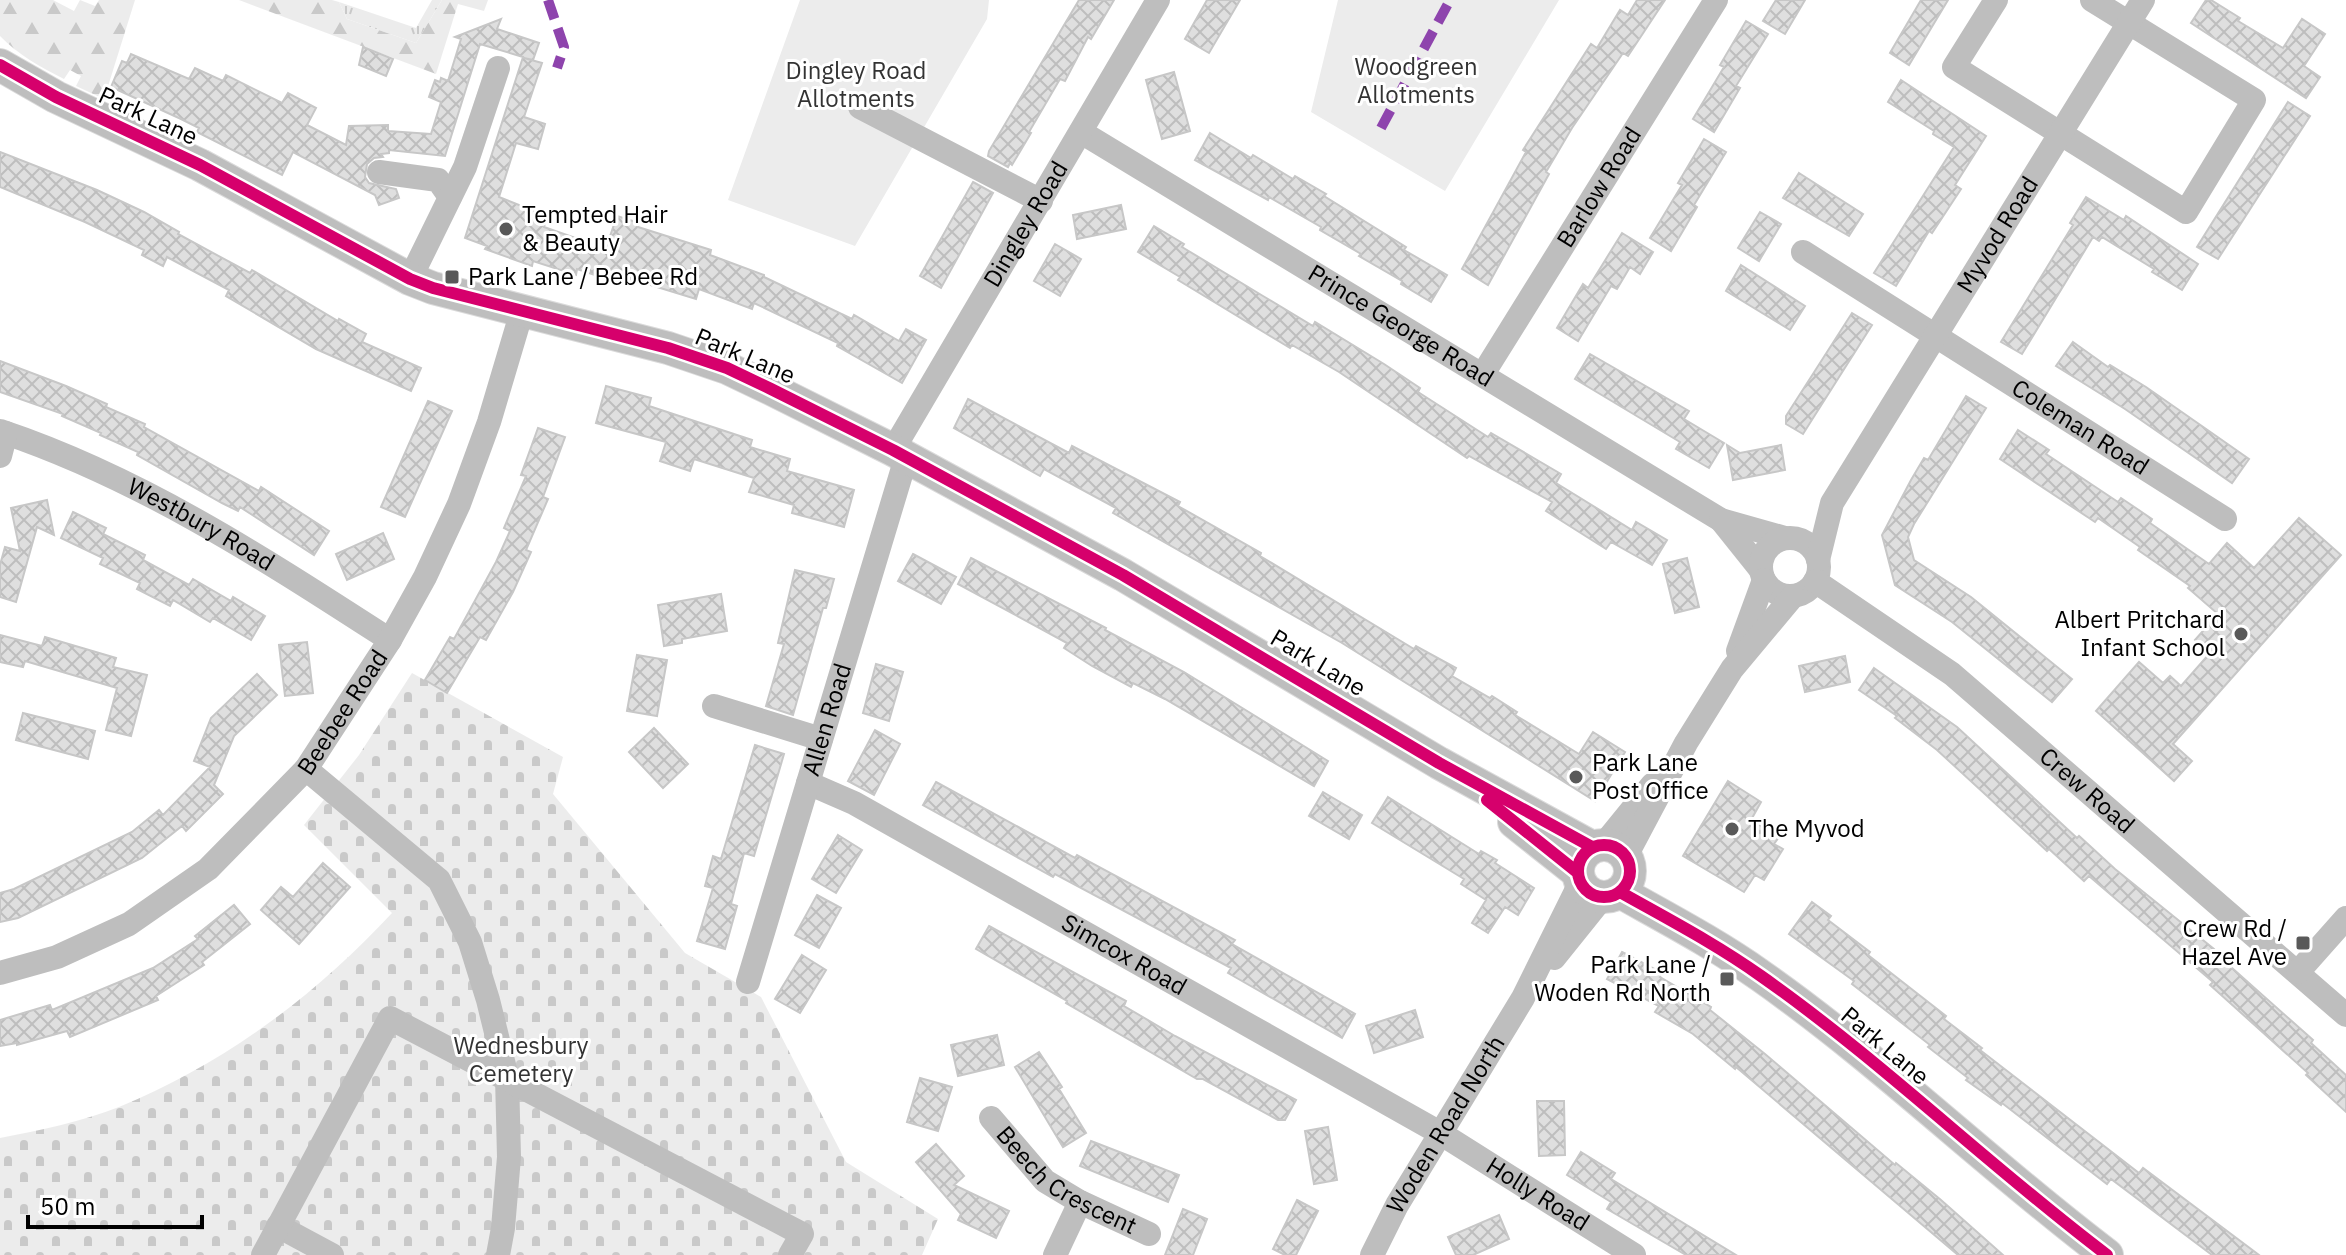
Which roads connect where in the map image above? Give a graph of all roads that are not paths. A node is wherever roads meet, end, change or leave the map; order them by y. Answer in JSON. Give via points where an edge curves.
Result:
{"nodes":[{"id":1,"x":1158,"y":0,"type":"edge"},
{"id":2,"x":1716,"y":0,"type":"edge"},
{"id":3,"x":1996,"y":0,"type":"edge"},
{"id":4,"x":2092,"y":0,"type":"edge"},
{"id":5,"x":2143,"y":0,"type":"edge"},
{"id":6,"x":2129,"y":23,"type":"junction"},
{"id":7,"x":0,"y":65,"type":"edge"},
{"id":8,"x":498,"y":68,"type":"dead end"},
{"id":9,"x":860,"y":107,"type":"dead end"},
{"id":10,"x":1081,"y":132,"type":"junction"},
{"id":11,"x":2060,"y":135,"type":"junction"},
{"id":12,"x":379,"y":172,"type":"dead end"},
{"id":13,"x":450,"y":197,"type":"junction"},
{"id":14,"x":1041,"y":201,"type":"junction"},
{"id":15,"x":1803,"y":252,"type":"dead end"},
{"id":16,"x":410,"y":279,"type":"junction"},
{"id":17,"x":522,"y":311,"type":"junction"},
{"id":18,"x":1935,"y":335,"type":"junction"},
{"id":19,"x":1483,"y":374,"type":"junction"},
{"id":20,"x":2,"y":440,"type":"edge"},
{"id":21,"x":900,"y":454,"type":"junction"},
{"id":22,"x":1832,"y":503,"type":"junction"},
{"id":23,"x":2225,"y":519,"type":"dead end"},
{"id":24,"x":1721,"y":520,"type":"junction"},
{"id":25,"x":1788,"y":538,"type":"junction"},
{"id":26,"x":1816,"y":571,"type":"junction"},
{"id":27,"x":1762,"y":575,"type":"junction"},
{"id":28,"x":1793,"y":596,"type":"junction"},
{"id":29,"x":390,"y":640,"type":"junction"},
{"id":30,"x":1732,"y":669,"type":"junction"},
{"id":31,"x":714,"y":706,"type":"dead end"},
{"id":32,"x":821,"y":739,"type":"junction"},
{"id":33,"x":306,"y":769,"type":"junction"},
{"id":34,"x":808,"y":783,"type":"junction"},
{"id":35,"x":1604,"y":870,"type":"junction"},
{"id":36,"x":2346,"y":918,"type":"edge"},
{"id":37,"x":2298,"y":972,"type":"junction"},
{"id":38,"x":0,"y":973,"type":"edge"},
{"id":39,"x":748,"y":982,"type":"dead end"},
{"id":40,"x":2346,"y":1015,"type":"edge"},
{"id":41,"x":507,"y":1080,"type":"junction"},
{"id":42,"x":991,"y":1118,"type":"dead end"},
{"id":43,"x":1440,"y":1133,"type":"junction"},
{"id":44,"x":1080,"y":1202,"type":"junction"},
{"id":45,"x":278,"y":1226,"type":"junction"},
{"id":46,"x":1149,"y":1234,"type":"dead end"},
{"id":47,"x":263,"y":1255,"type":"edge"},
{"id":48,"x":332,"y":1255,"type":"edge"},
{"id":49,"x":498,"y":1255,"type":"edge"},
{"id":50,"x":790,"y":1255,"type":"edge"},
{"id":51,"x":1055,"y":1255,"type":"edge"},
{"id":52,"x":1372,"y":1255,"type":"edge"},
{"id":53,"x":1634,"y":1255,"type":"edge"},
{"id":54,"x":2107,"y":1255,"type":"edge"}],
"edges":[{"from":1,"to":10,"type":"street","name":"Dingley Road"},
{"from":2,"to":19,"type":"street","name":"Barlow Road"},
{"from":3,"to":11,"type":"street","via":[[1954,67]]},
{"from":4,"to":6,"type":"street"},
{"from":5,"to":6,"type":"street","name":"Myvod Road"},
{"from":6,"to":11,"type":"street","name":"Myvod Road"},
{"from":6,"to":11,"type":"street","via":[[2254,100],[2186,212]]},
{"from":7,"to":16,"type":"main road","name":"Park Lane","via":[[254,193]]},
{"from":8,"to":13,"type":"street"},
{"from":9,"to":14,"type":"street"},
{"from":10,"to":14,"type":"street","name":"Dingley Road"},
{"from":10,"to":19,"type":"street","name":"Prince George Road"},
{"from":11,"to":18,"type":"street","name":"Myvod Road"},
{"from":12,"to":13,"type":"street","via":[[438,180]]},
{"from":13,"to":16,"type":"street"},
{"from":14,"to":21,"type":"street","name":"Dingley Road"},
{"from":15,"to":18,"type":"street"},
{"from":16,"to":17,"type":"main road","name":"Park Lane"},
{"from":17,"to":21,"type":"main road","name":"Park Lane","via":[[727,368]]},
{"from":17,"to":29,"type":"street","name":"Beebee Road","via":[[459,504]]},
{"from":18,"to":22,"type":"street","name":"Myvod Road"},
{"from":18,"to":23,"type":"street","name":"Coleman Road"},
{"from":19,"to":24,"type":"street","name":"Prince George Road"},
{"from":20,"to":29,"type":"street","name":"Westbury Road","via":[[45,447],[203,523]]},
{"from":21,"to":32,"type":"street","name":"Allen Road"},
{"from":21,"to":35,"type":"main road","name":"Park Lane","via":[[1123,575],[1439,763]]},
{"from":22,"to":25,"type":"street","name":"Myvod Road"},
{"from":22,"to":26,"type":"street","name":"Myvod Road"},
{"from":24,"to":25,"type":"street","name":"Prince George Road"},
{"from":24,"to":27,"type":"street","name":"Prince George Road"},
{"from":25,"to":26,"type":"street","via":[[1810,546]]},
{"from":25,"to":27,"type":"street","via":[[1767,549]]},
{"from":26,"to":28,"type":"street","via":[[1802,593]]},
{"from":26,"to":37,"type":"street","name":"Crew Road","via":[[1952,674]]},
{"from":27,"to":28,"type":"street","via":[[1772,590]]},
{"from":27,"to":30,"type":"street"},
{"from":28,"to":30,"type":"street"},
{"from":29,"to":33,"type":"street","name":"Beebee Road"},
{"from":30,"to":35,"type":"street"},
{"from":31,"to":32,"type":"street"},
{"from":32,"to":34,"type":"street","name":"Allen Road"},
{"from":33,"to":38,"type":"street","name":"Beebee Road","via":[[208,869],[129,924],[57,957]]},
{"from":33,"to":41,"type":"street","via":[[439,880],[470,942]]},
{"from":34,"to":39,"type":"street","name":"Allen Road"},
{"from":34,"to":43,"type":"street","name":"Simcox Road","via":[[854,803]]},
{"from":35,"to":43,"type":"street","name":"Woden Road North"},
{"from":35,"to":54,"type":"main road","name":"Park Lane","via":[[1821,1020]]},
{"from":36,"to":37,"type":"street"},
{"from":37,"to":40,"type":"street","name":"Crew Road"},
{"from":41,"to":45,"type":"street","via":[[390,1018]]},
{"from":41,"to":49,"type":"street","via":[[509,1157]]},
{"from":41,"to":50,"type":"street","via":[[802,1234]]},
{"from":42,"to":44,"type":"street","name":"Beech Crescent","via":[[1045,1181]]},
{"from":43,"to":52,"type":"street","name":"Woden Road North"},
{"from":43,"to":53,"type":"street","name":"Holly Road"},
{"from":44,"to":46,"type":"street","name":"Beech Crescent"},
{"from":44,"to":51,"type":"street"},
{"from":45,"to":47,"type":"street"},
{"from":45,"to":48,"type":"street"}]}
